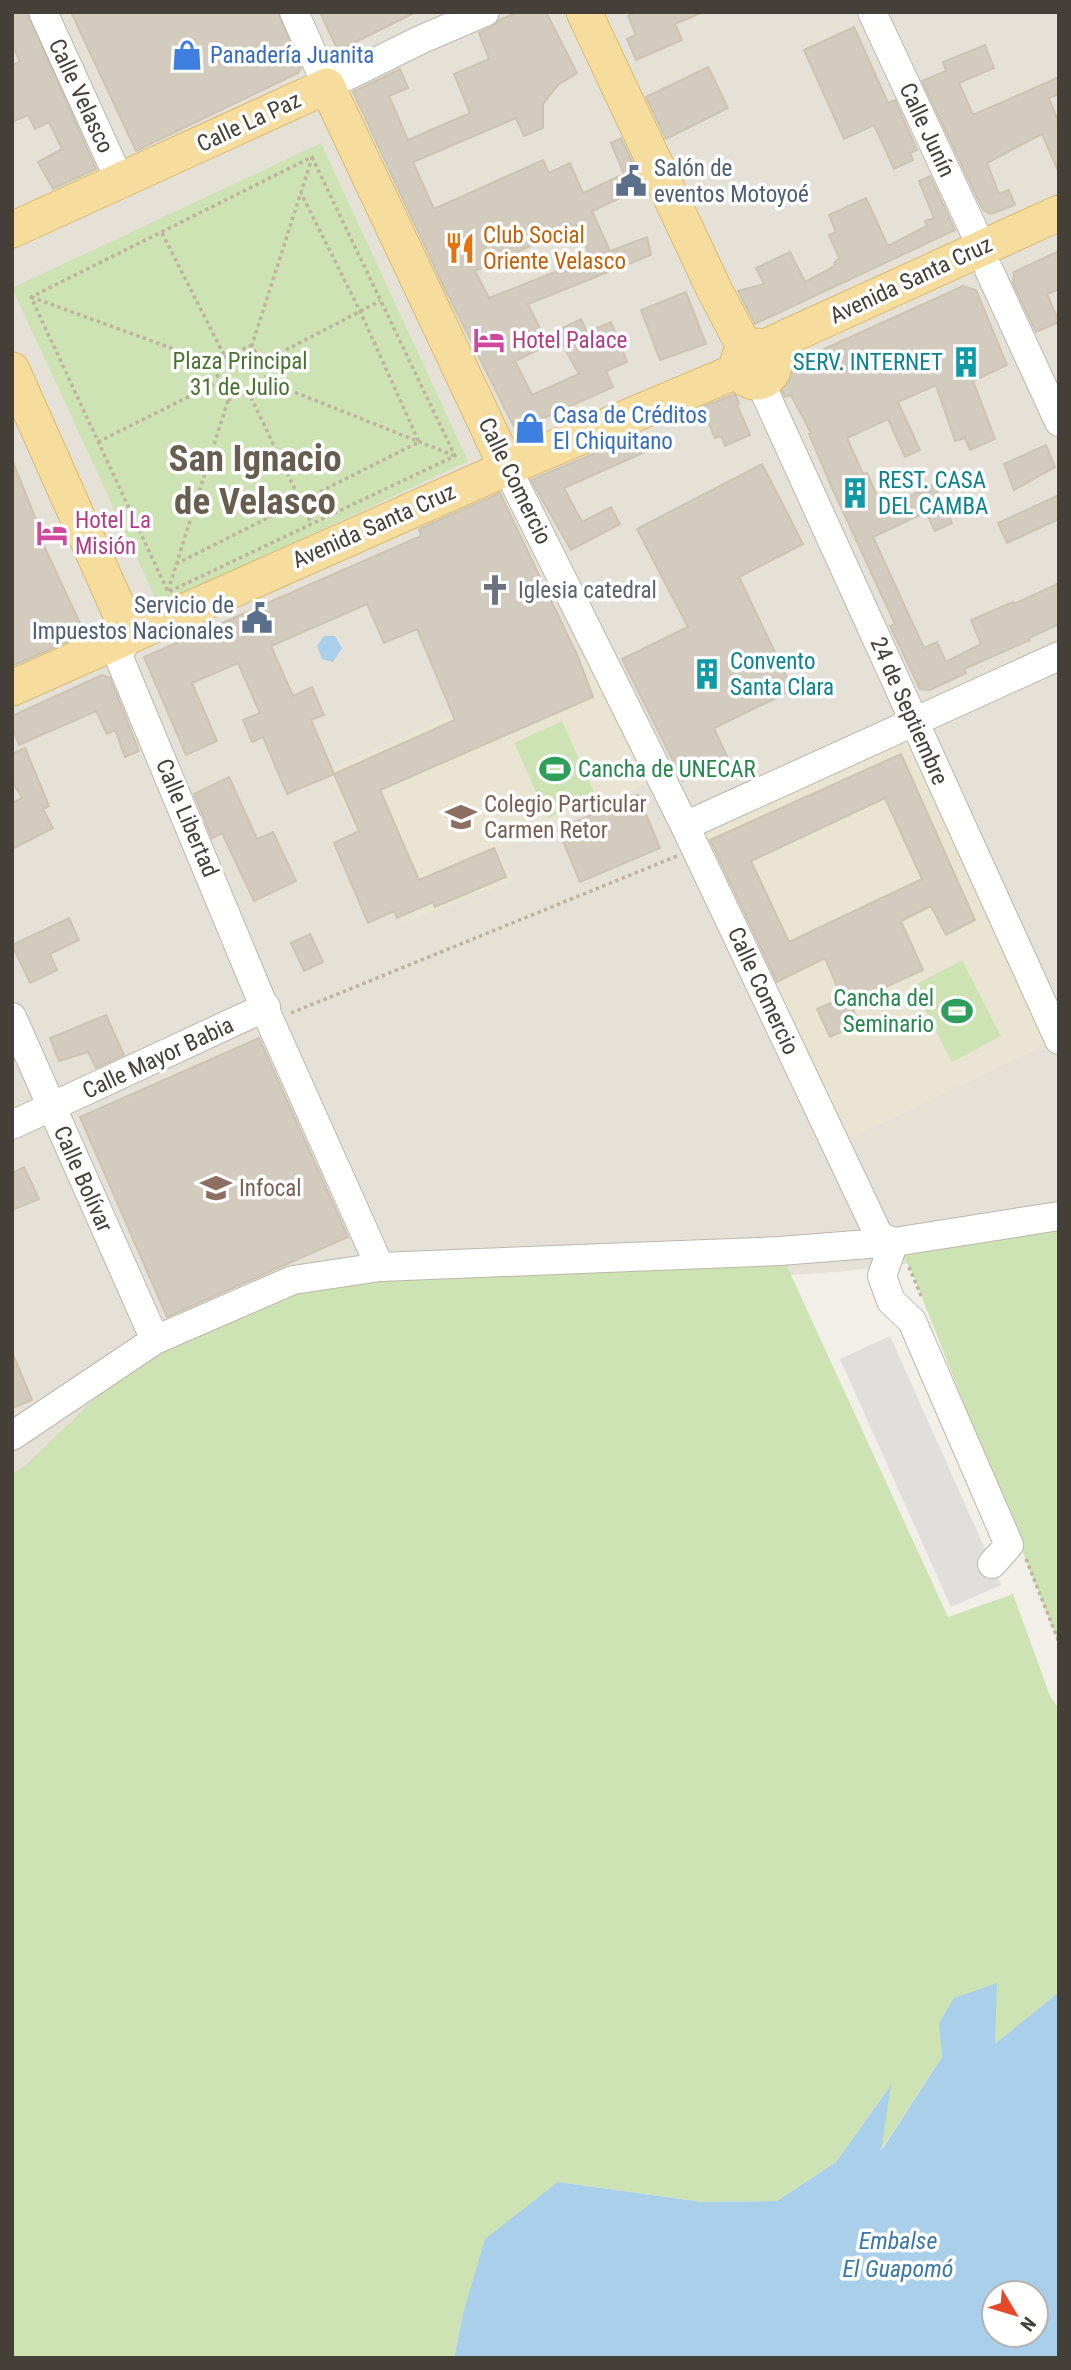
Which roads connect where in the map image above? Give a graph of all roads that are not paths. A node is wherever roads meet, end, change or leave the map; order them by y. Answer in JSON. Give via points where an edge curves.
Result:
{"nodes":[{"id":1,"x":43,"y":12,"type":"edge"},
{"id":2,"x":294,"y":12,"type":"edge"},
{"id":3,"x":485,"y":12,"type":"edge"},
{"id":4,"x":584,"y":12,"type":"edge"},
{"id":5,"x":872,"y":12,"type":"edge"},
{"id":6,"x":327,"y":86,"type":"junction"},
{"id":7,"x":120,"y":181,"type":"junction"},
{"id":8,"x":1059,"y":213,"type":"edge"},
{"id":9,"x":12,"y":230,"type":"edge"},
{"id":10,"x":1059,"y":238,"type":"edge"},
{"id":11,"x":986,"y":259,"type":"junction"},
{"id":12,"x":756,"y":364,"type":"junction"},
{"id":13,"x":12,"y":370,"type":"edge"},
{"id":14,"x":1059,"y":422,"type":"edge"},
{"id":15,"x":507,"y":468,"type":"junction"},
{"id":16,"x":130,"y":635,"type":"junction"},
{"id":17,"x":1059,"y":656,"type":"edge"},
{"id":18,"x":12,"y":688,"type":"edge"},
{"id":19,"x":914,"y":722,"type":"junction"},
{"id":20,"x":690,"y":837,"type":"junction"},
{"id":21,"x":268,"y":1014,"type":"junction"},
{"id":22,"x":12,"y":1017,"type":"edge"},
{"id":23,"x":1059,"y":1040,"type":"edge"},
{"id":24,"x":52,"y":1109,"type":"junction"},
{"id":25,"x":12,"y":1125,"type":"edge"},
{"id":26,"x":1059,"y":1216,"type":"edge"},
{"id":27,"x":894,"y":1242,"type":"junction"},
{"id":28,"x":380,"y":1267,"type":"junction"},
{"id":29,"x":155,"y":1340,"type":"junction"},
{"id":30,"x":12,"y":1436,"type":"edge"},
{"id":31,"x":992,"y":1564,"type":"dead end"}],
"edges":[{"from":1,"to":7,"type":"street","name":"Calle Velasco"},
{"from":2,"to":6,"type":"street","name":"Calle Comercio"},
{"from":3,"to":6,"type":"street","name":"Calle La Paz"},
{"from":4,"to":12,"type":"main road","name":"24 de Septiembre","via":[[714,289]]},
{"from":5,"to":11,"type":"street","name":"Calle Junín"},
{"from":6,"to":7,"type":"main road","name":"Calle La Paz"},
{"from":6,"to":15,"type":"main road","name":"Calle Comercio"},
{"from":7,"to":9,"type":"main road","name":"Calle La Paz"},
{"from":8,"to":11,"type":"main road","name":"Avenida Santa Cruz"},
{"from":10,"to":11,"type":"main road","name":"Avenida Santa Cruz"},
{"from":11,"to":12,"type":"main road","name":"Avenida Santa Cruz"},
{"from":11,"to":14,"type":"street","name":"Calle Junín"},
{"from":12,"to":15,"type":"main road","name":"Avenida Santa Cruz"},
{"from":12,"to":19,"type":"street","name":"24 de Septiembre"},
{"from":13,"to":16,"type":"main road"},
{"from":15,"to":16,"type":"main road","name":"Avenida Santa Cruz"},
{"from":15,"to":20,"type":"street","name":"Calle Comercio"},
{"from":16,"to":18,"type":"main road","name":"Avenida Santa Cruz"},
{"from":16,"to":21,"type":"street","name":"Calle Libertad","via":[[118,655]]},
{"from":17,"to":19,"type":"street"},
{"from":19,"to":20,"type":"street"},
{"from":19,"to":23,"type":"street","name":"24 de Septiembre"},
{"from":20,"to":27,"type":"street","name":"Calle Comercio","via":[[879,1236]]},
{"from":21,"to":24,"type":"street","name":"Calle Mayor Babia"},
{"from":21,"to":28,"type":"street","name":"Calle Libertad"},
{"from":22,"to":24,"type":"street","name":"Calle Bolívar"},
{"from":24,"to":25,"type":"street","name":"Calle Mayor Babia"},
{"from":24,"to":29,"type":"street","name":"Calle Bolívar"},
{"from":26,"to":27,"type":"street"},
{"from":27,"to":28,"type":"street"},
{"from":27,"to":31,"type":"street","via":[[882,1276],[891,1301],[912,1321],[1009,1545]]},
{"from":28,"to":29,"type":"street","via":[[293,1280]]},
{"from":29,"to":30,"type":"street"}]}
